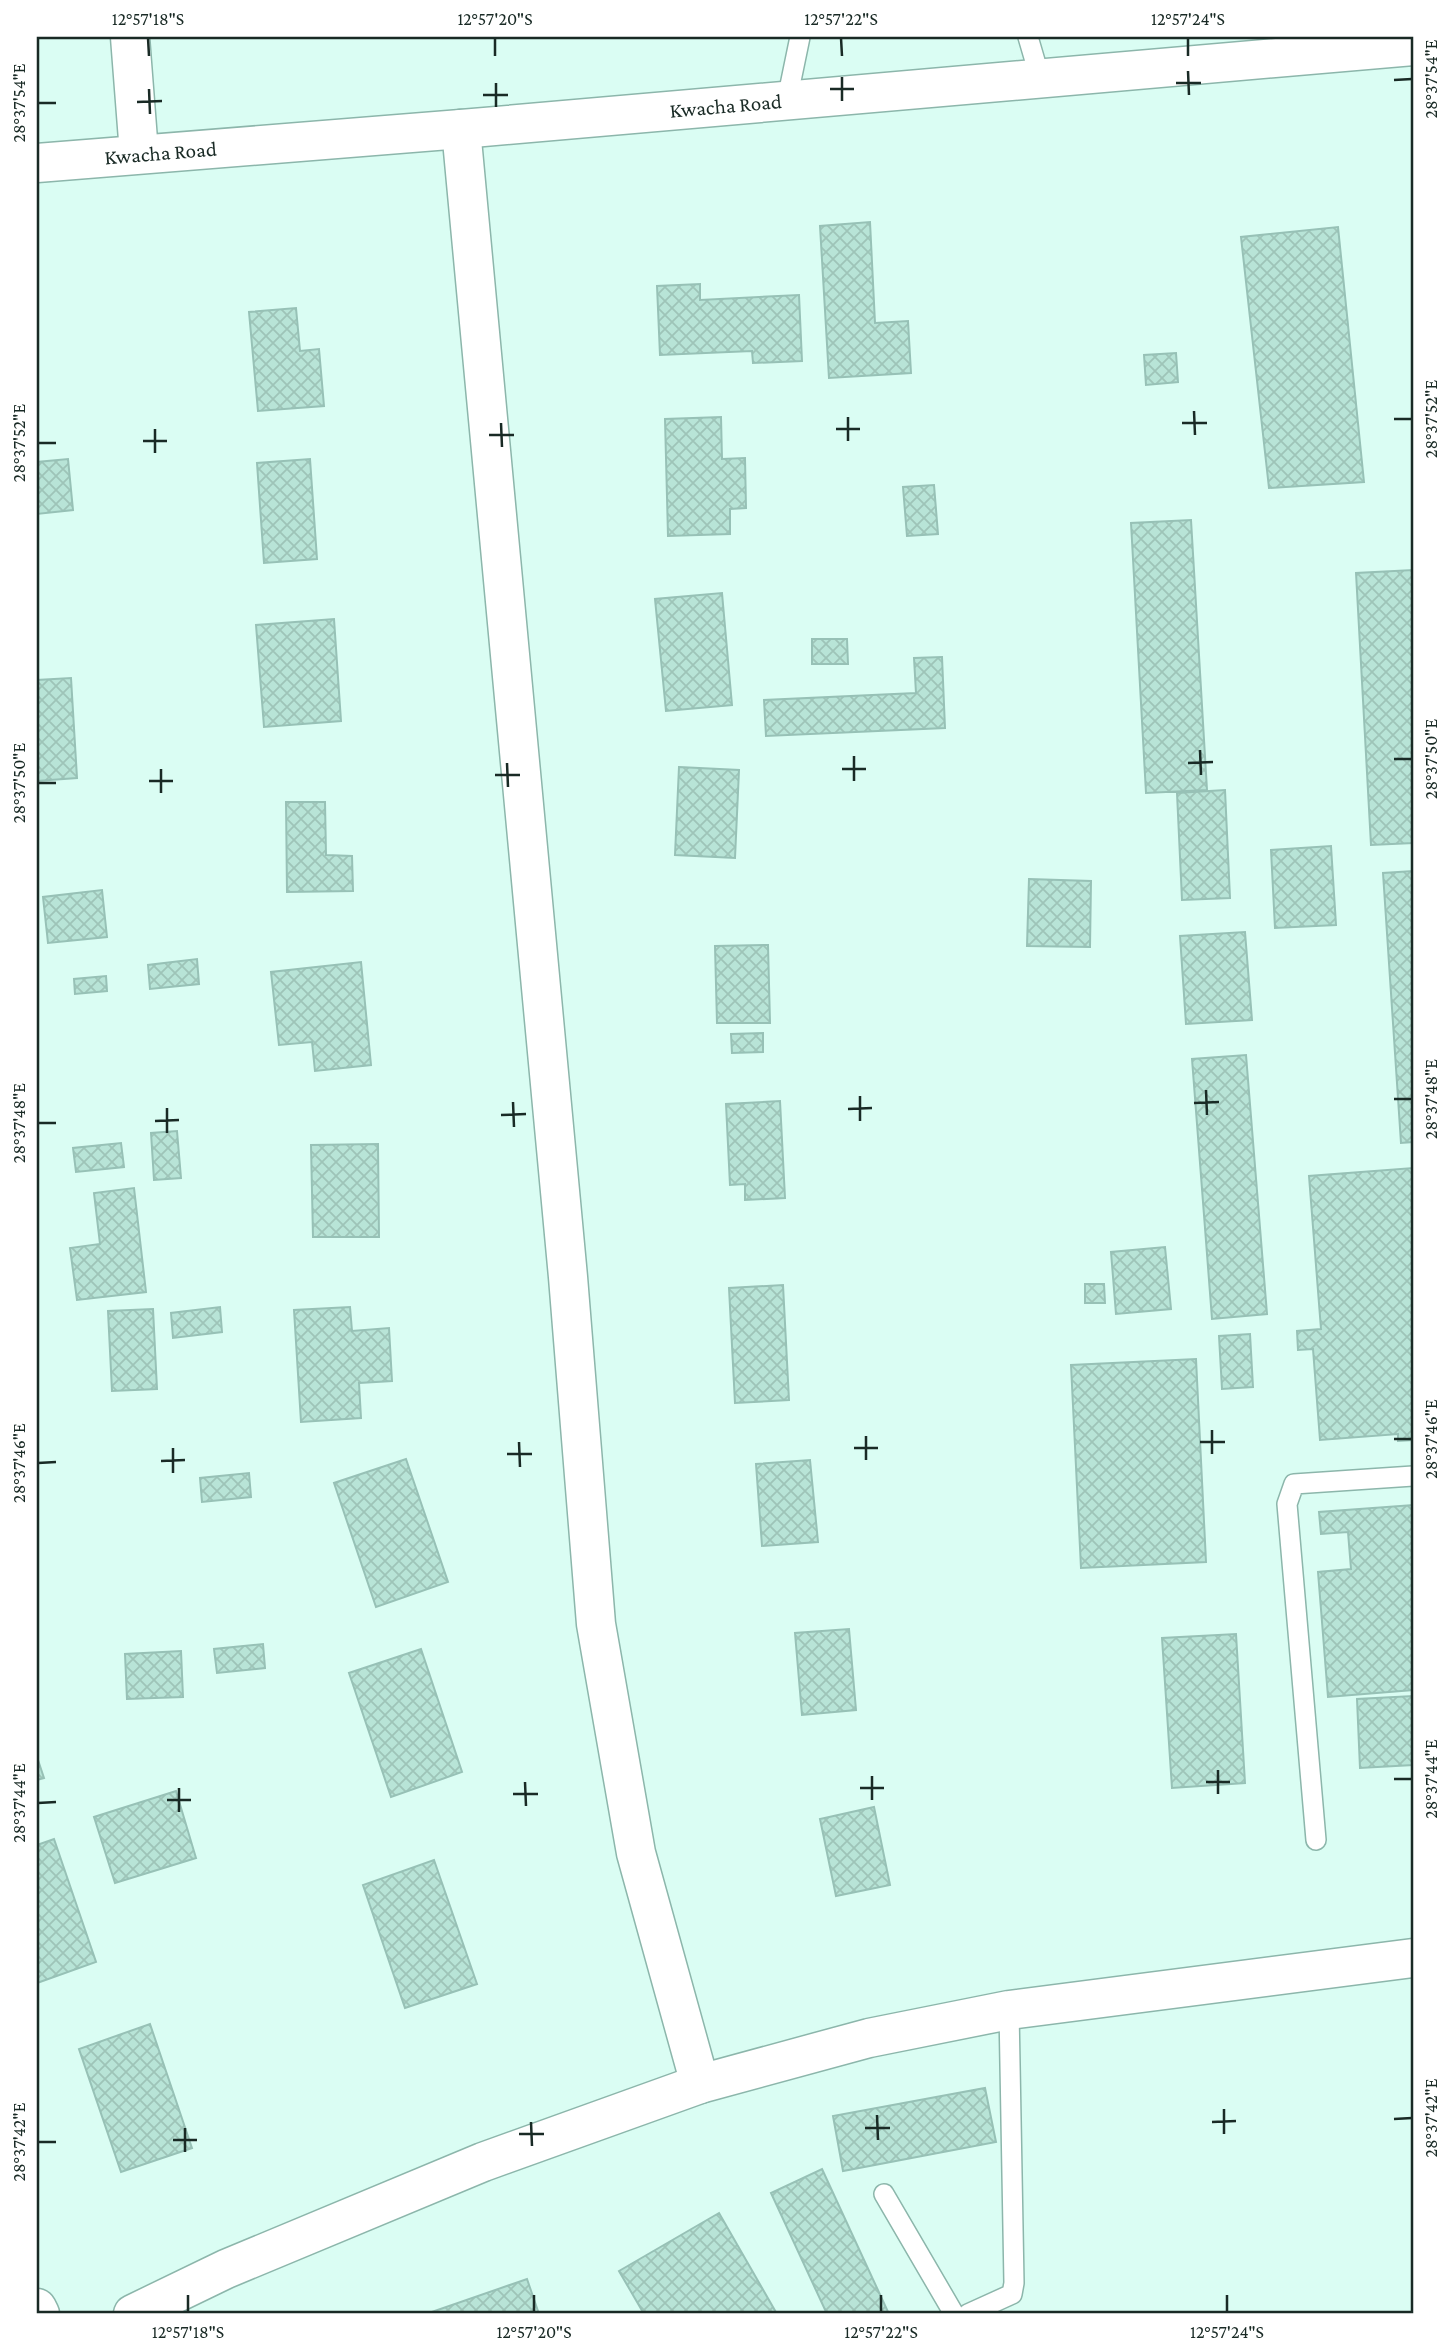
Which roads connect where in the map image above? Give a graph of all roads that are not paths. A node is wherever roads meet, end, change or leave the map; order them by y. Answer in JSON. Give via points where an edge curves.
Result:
{"nodes":[{"id":1,"x":130,"y":37,"type":"edge"},
{"id":2,"x":800,"y":37,"type":"edge"},
{"id":3,"x":1028,"y":37,"type":"edge"},
{"id":4,"x":1413,"y":46,"type":"edge"},
{"id":5,"x":1040,"y":78,"type":"junction"},
{"id":6,"x":787,"y":100,"type":"junction"},
{"id":7,"x":461,"y":129,"type":"junction"},
{"id":8,"x":139,"y":153,"type":"junction"},
{"id":9,"x":37,"y":163,"type":"edge"},
{"id":10,"x":1413,"y":1476,"type":"edge"},
{"id":11,"x":1316,"y":1840,"type":"dead end"},
{"id":12,"x":1413,"y":1958,"type":"edge"},
{"id":13,"x":1009,"y":2010,"type":"junction"},
{"id":14,"x":700,"y":2084,"type":"junction"},
{"id":15,"x":884,"y":2194,"type":"dead end"},
{"id":16,"x":37,"y":2308,"type":"edge"},
{"id":17,"x":40,"y":2314,"type":"edge"},
{"id":18,"x":133,"y":2314,"type":"edge"},
{"id":19,"x":954,"y":2314,"type":"edge"},
{"id":20,"x":968,"y":2314,"type":"edge"}],
"edges":[{"from":1,"to":8,"type":"street"},
{"from":2,"to":6,"type":"lane"},
{"from":3,"to":5,"type":"lane"},
{"from":4,"to":5,"type":"street","name":"Kwacha Road"},
{"from":5,"to":6,"type":"street","name":"Kwacha Road"},
{"from":6,"to":7,"type":"street","name":"Kwacha Road"},
{"from":7,"to":8,"type":"street","name":"Kwacha Road"},
{"from":7,"to":14,"type":"street","via":[[596,1625],[636,1853]]},
{"from":8,"to":9,"type":"street","name":"Kwacha Road"},
{"from":10,"to":11,"type":"lane","via":[[1294,1485],[1287,1504]]},
{"from":12,"to":13,"type":"street"},
{"from":13,"to":14,"type":"street","via":[[869,2038]]},
{"from":13,"to":20,"type":"lane","via":[[1014,2283],[1012,2294]]},
{"from":14,"to":18,"type":"street","via":[[483,2162],[226,2269]]},
{"from":15,"to":19,"type":"lane"},
{"from":16,"to":17,"type":"street"}]}
